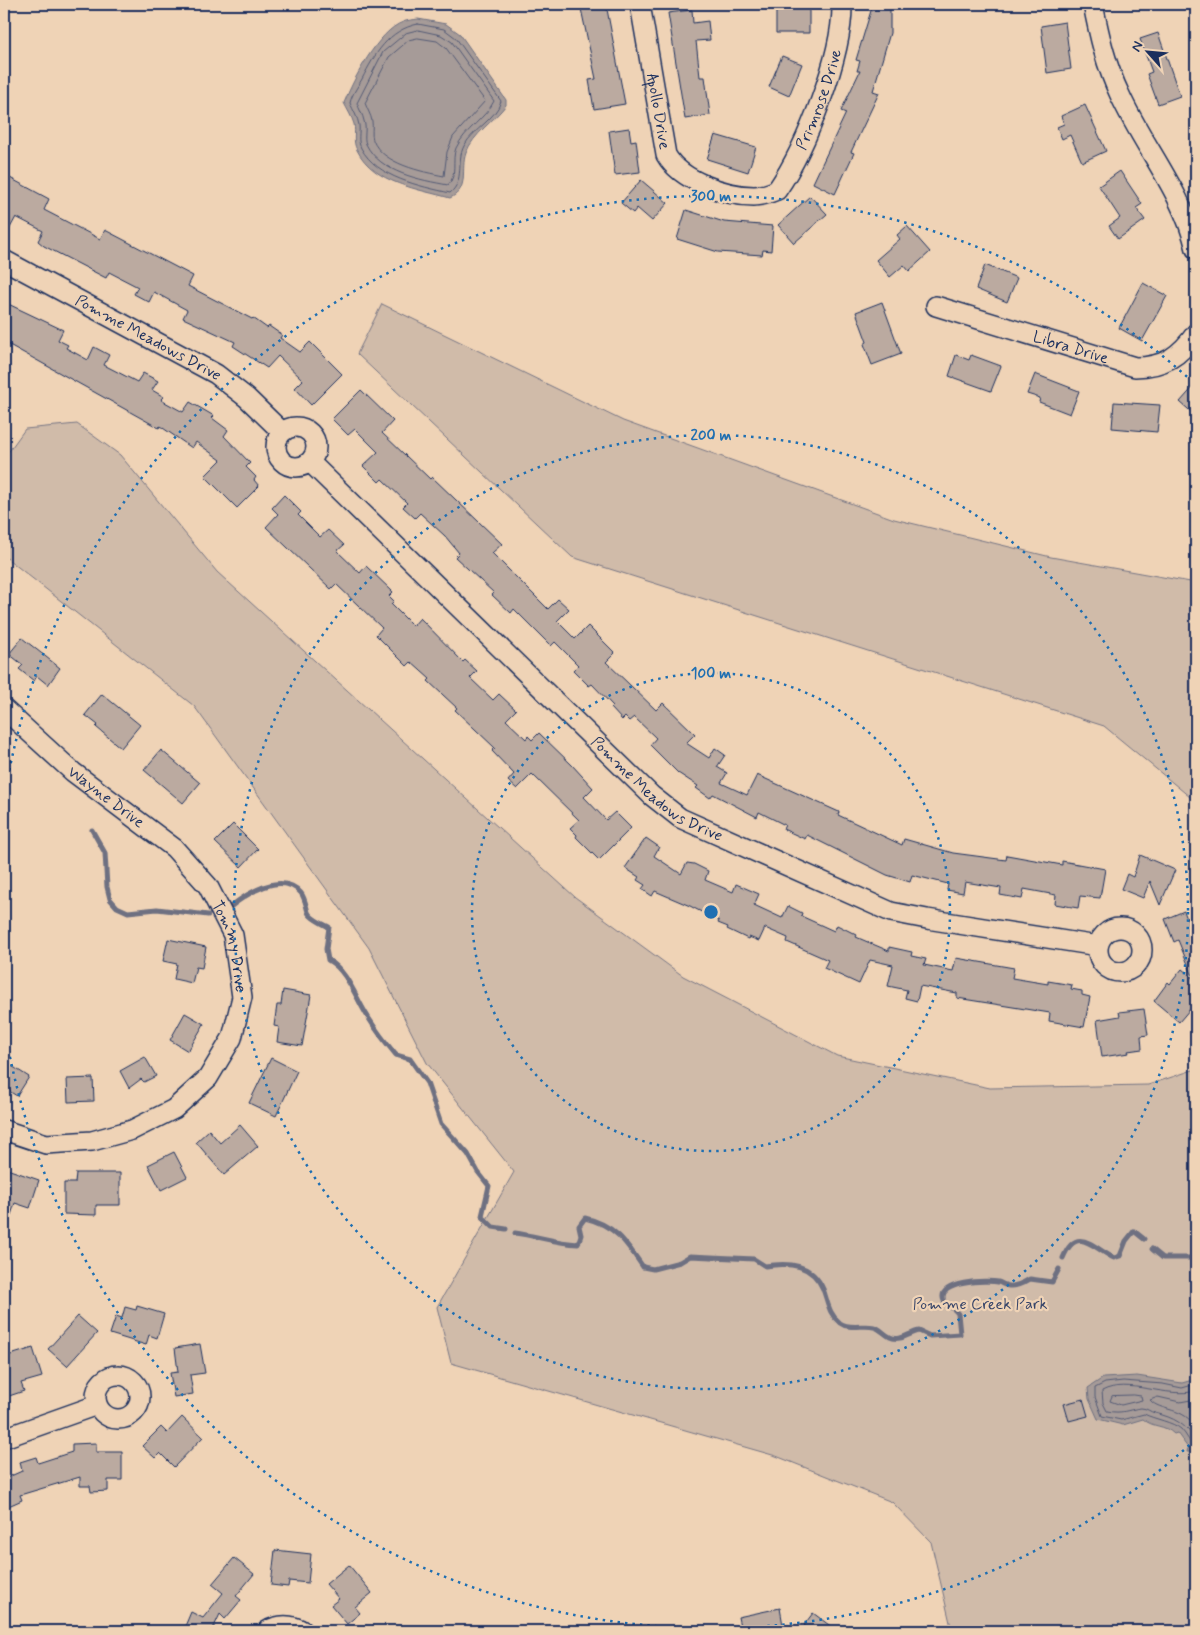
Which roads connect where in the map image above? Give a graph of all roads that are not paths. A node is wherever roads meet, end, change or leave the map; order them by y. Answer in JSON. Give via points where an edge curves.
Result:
{"nodes":[{"id":1,"x":640,"y":4,"type":"edge"},
{"id":2,"x":842,"y":4,"type":"edge"},
{"id":3,"x":1094,"y":4,"type":"edge"},
{"id":4,"x":777,"y":190,"type":"joint"},
{"id":5,"x":1196,"y":249,"type":"edge"},
{"id":6,"x":4,"y":260,"type":"edge"},
{"id":7,"x":936,"y":306,"type":"dead end"},
{"id":8,"x":1196,"y":333,"type":"edge"},
{"id":9,"x":282,"y":432,"type":"junction"},
{"id":10,"x":310,"y":462,"type":"junction"},
{"id":11,"x":4,"y":710,"type":"edge"},
{"id":12,"x":208,"y":886,"type":"joint"},
{"id":13,"x":1098,"y":946,"type":"dead end"},
{"id":14,"x":4,"y":1130,"type":"edge"},
{"id":15,"x":97,"y":1405,"type":"dead end"},
{"id":16,"x":4,"y":1438,"type":"edge"},
{"id":17,"x":268,"y":1631,"type":"edge"},
{"id":18,"x":302,"y":1631,"type":"edge"}],
"edges":[{"from":1,"to":4,"type":"street","name":"Apollo Drive","via":[[661,136],[671,164],[682,173],[735,194],[755,196]]},
{"from":2,"to":4,"type":"street","name":"Primrose Drive","via":[[834,62],[797,157]]},
{"from":3,"to":5,"type":"street","via":[[1105,58],[1120,97],[1175,194]]},
{"from":6,"to":9,"type":"street","name":"Pomme Meadows Drive","via":[[216,374]]},
{"from":7,"to":8,"type":"street","name":"Libra Drive","via":[[1136,367],[1165,363],[1178,355]]},
{"from":9,"to":10,"type":"street","via":[[276,447],[281,461],[296,468]]},
{"from":9,"to":10,"type":"street","via":[[296,426],[311,432],[317,448]]},
{"from":10,"to":13,"type":"street","name":"Pomme Meadows Drive","via":[[652,796],[680,818],[891,912]]},
{"from":11,"to":12,"type":"street","name":"Wayne Drive","via":[[73,772],[174,848]]},
{"from":12,"to":14,"type":"street","name":"Tommy Drive","via":[[233,935],[242,997],[232,1038],[208,1078],[174,1109],[132,1130],[92,1141],[46,1144]]},
{"from":15,"to":16,"type":"street"},
{"from":17,"to":18,"type":"street","via":[[290,1626]]}]}
